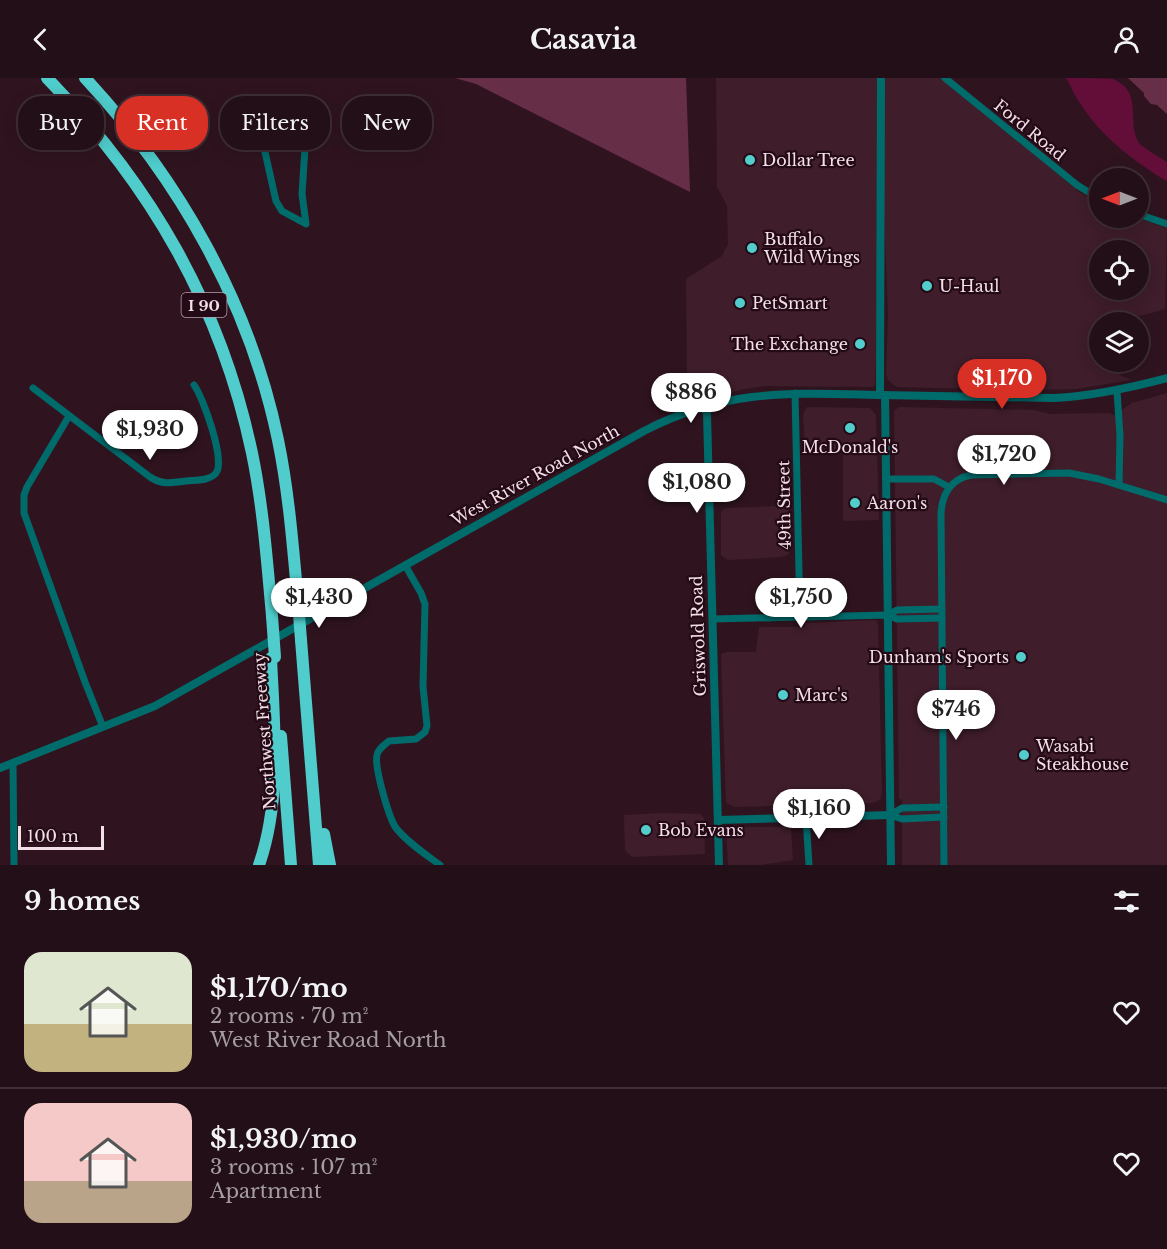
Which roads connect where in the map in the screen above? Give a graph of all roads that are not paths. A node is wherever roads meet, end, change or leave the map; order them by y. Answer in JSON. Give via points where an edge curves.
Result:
{"nodes":[{"id":1,"x":47,"y":78,"type":"edge"},
{"id":2,"x":85,"y":78,"type":"edge"},
{"id":3,"x":881,"y":78,"type":"edge"},
{"id":4,"x":945,"y":78,"type":"edge"},
{"id":5,"x":1089,"y":192,"type":"edge"},
{"id":6,"x":303,"y":208,"type":"joint"},
{"id":7,"x":1149,"y":218,"type":"edge"},
{"id":8,"x":1167,"y":224,"type":"edge"},
{"id":9,"x":1167,"y":378,"type":"edge"},
{"id":10,"x":194,"y":385,"type":"dead end"},
{"id":11,"x":33,"y":388,"type":"dead end"},
{"id":12,"x":1117,"y":391,"type":"junction"},
{"id":13,"x":795,"y":393,"type":"junction"},
{"id":14,"x":883,"y":395,"type":"junction"},
{"id":15,"x":704,"y":406,"type":"junction"},
{"id":16,"x":69,"y":416,"type":"junction"},
{"id":17,"x":887,"y":479,"type":"junction"},
{"id":18,"x":1119,"y":485,"type":"junction"},
{"id":19,"x":949,"y":487,"type":"junction"},
{"id":20,"x":1167,"y":500,"type":"edge"},
{"id":21,"x":405,"y":565,"type":"junction"},
{"id":22,"x":942,"y":609,"type":"junction"},
{"id":23,"x":888,"y":615,"type":"junction"},
{"id":24,"x":800,"y":617,"type":"junction"},
{"id":25,"x":942,"y":618,"type":"junction"},
{"id":26,"x":713,"y":619,"type":"junction"},
{"id":27,"x":273,"y":657,"type":"junction"},
{"id":28,"x":304,"y":680,"type":"junction"},
{"id":29,"x":103,"y":727,"type":"junction"},
{"id":30,"x":13,"y":763,"type":"junction"},
{"id":31,"x":0,"y":768,"type":"edge"},
{"id":32,"x":944,"y":807,"type":"junction"},
{"id":33,"x":891,"y":815,"type":"junction"},
{"id":34,"x":806,"y":817,"type":"junction"},
{"id":35,"x":944,"y":817,"type":"junction"},
{"id":36,"x":718,"y":820,"type":"junction"},
{"id":37,"x":14,"y":865,"type":"edge"},
{"id":38,"x":259,"y":865,"type":"edge"},
{"id":39,"x":291,"y":865,"type":"edge"},
{"id":40,"x":319,"y":865,"type":"edge"},
{"id":41,"x":330,"y":865,"type":"edge"},
{"id":42,"x":440,"y":865,"type":"edge"},
{"id":43,"x":719,"y":865,"type":"edge"},
{"id":44,"x":809,"y":865,"type":"edge"},
{"id":45,"x":891,"y":865,"type":"edge"},
{"id":46,"x":944,"y":865,"type":"edge"}],
"edges":[{"from":1,"to":27,"type":"highway","number":"I 90","bridge":true,"via":[[131,176],[162,223],[221,344],[245,421],[258,485]]},
{"from":2,"to":28,"type":"highway","number":"I 90","bridge":true,"via":[[133,132],[165,177],[209,251],[237,311],[277,437],[290,510]]},
{"from":3,"to":14,"type":"street"},
{"from":4,"to":5,"type":"street","name":"Ford Road"},
{"from":6,"to":6,"type":"street","via":[[306,224],[282,211],[274,191],[260,130],[265,117],[277,108],[307,117]]},
{"from":7,"to":8,"type":"street"},
{"from":9,"to":12,"type":"street","name":"West River Road North"},
{"from":10,"to":16,"type":"street","via":[[205,408],[219,460],[216,473],[206,479],[159,482]]},
{"from":11,"to":16,"type":"street"},
{"from":12,"to":14,"type":"street","name":"West River Road North","via":[[1054,398]]},
{"from":12,"to":18,"type":"street"},
{"from":13,"to":14,"type":"street","name":"West River Road North"},
{"from":13,"to":15,"type":"street","name":"West River Road North","via":[[743,397]]},
{"from":13,"to":24,"type":"street","name":"49th Street"},
{"from":14,"to":17,"type":"street"},
{"from":15,"to":21,"type":"street","name":"West River Road North","via":[[644,431]]},
{"from":15,"to":26,"type":"street","name":"Griswold Road"},
{"from":16,"to":29,"type":"street","via":[[27,487],[24,513]]},
{"from":17,"to":19,"type":"street","via":[[934,479]]},
{"from":17,"to":23,"type":"street"},
{"from":18,"to":19,"type":"street","via":[[1057,472],[968,475]]},
{"from":18,"to":20,"type":"street"},
{"from":19,"to":22,"type":"street","via":[[942,508]]},
{"from":21,"to":29,"type":"street","name":"West River Road North","via":[[154,706]]},
{"from":21,"to":42,"type":"street","via":[[425,604],[423,686],[427,726],[416,740],[389,741],[377,753],[376,761],[392,822]]},
{"from":22,"to":23,"type":"street","via":[[897,610]]},
{"from":22,"to":25,"type":"street"},
{"from":23,"to":24,"type":"street"},
{"from":23,"to":25,"type":"street","via":[[897,619]]},
{"from":23,"to":33,"type":"street"},
{"from":24,"to":26,"type":"street"},
{"from":25,"to":32,"type":"street"},
{"from":26,"to":36,"type":"street","name":"Griswold Road"},
{"from":27,"to":38,"type":"highway","via":[[272,800],[269,832]]},
{"from":27,"to":39,"type":"highway","name":"Northwest Freeway"},
{"from":28,"to":40,"type":"highway","number":"I 90"},
{"from":28,"to":41,"type":"highway","via":[[312,713]]},
{"from":29,"to":30,"type":"street","name":"West River Road North"},
{"from":30,"to":31,"type":"street","name":"West River Road North"},
{"from":30,"to":37,"type":"street"},
{"from":32,"to":33,"type":"street","via":[[902,808]]},
{"from":32,"to":35,"type":"street"},
{"from":33,"to":34,"type":"street"},
{"from":33,"to":35,"type":"street","via":[[902,819]]},
{"from":33,"to":45,"type":"street"},
{"from":34,"to":36,"type":"street"},
{"from":34,"to":44,"type":"street"},
{"from":35,"to":46,"type":"street"},
{"from":36,"to":43,"type":"street","name":"Griswold Road"}]}
